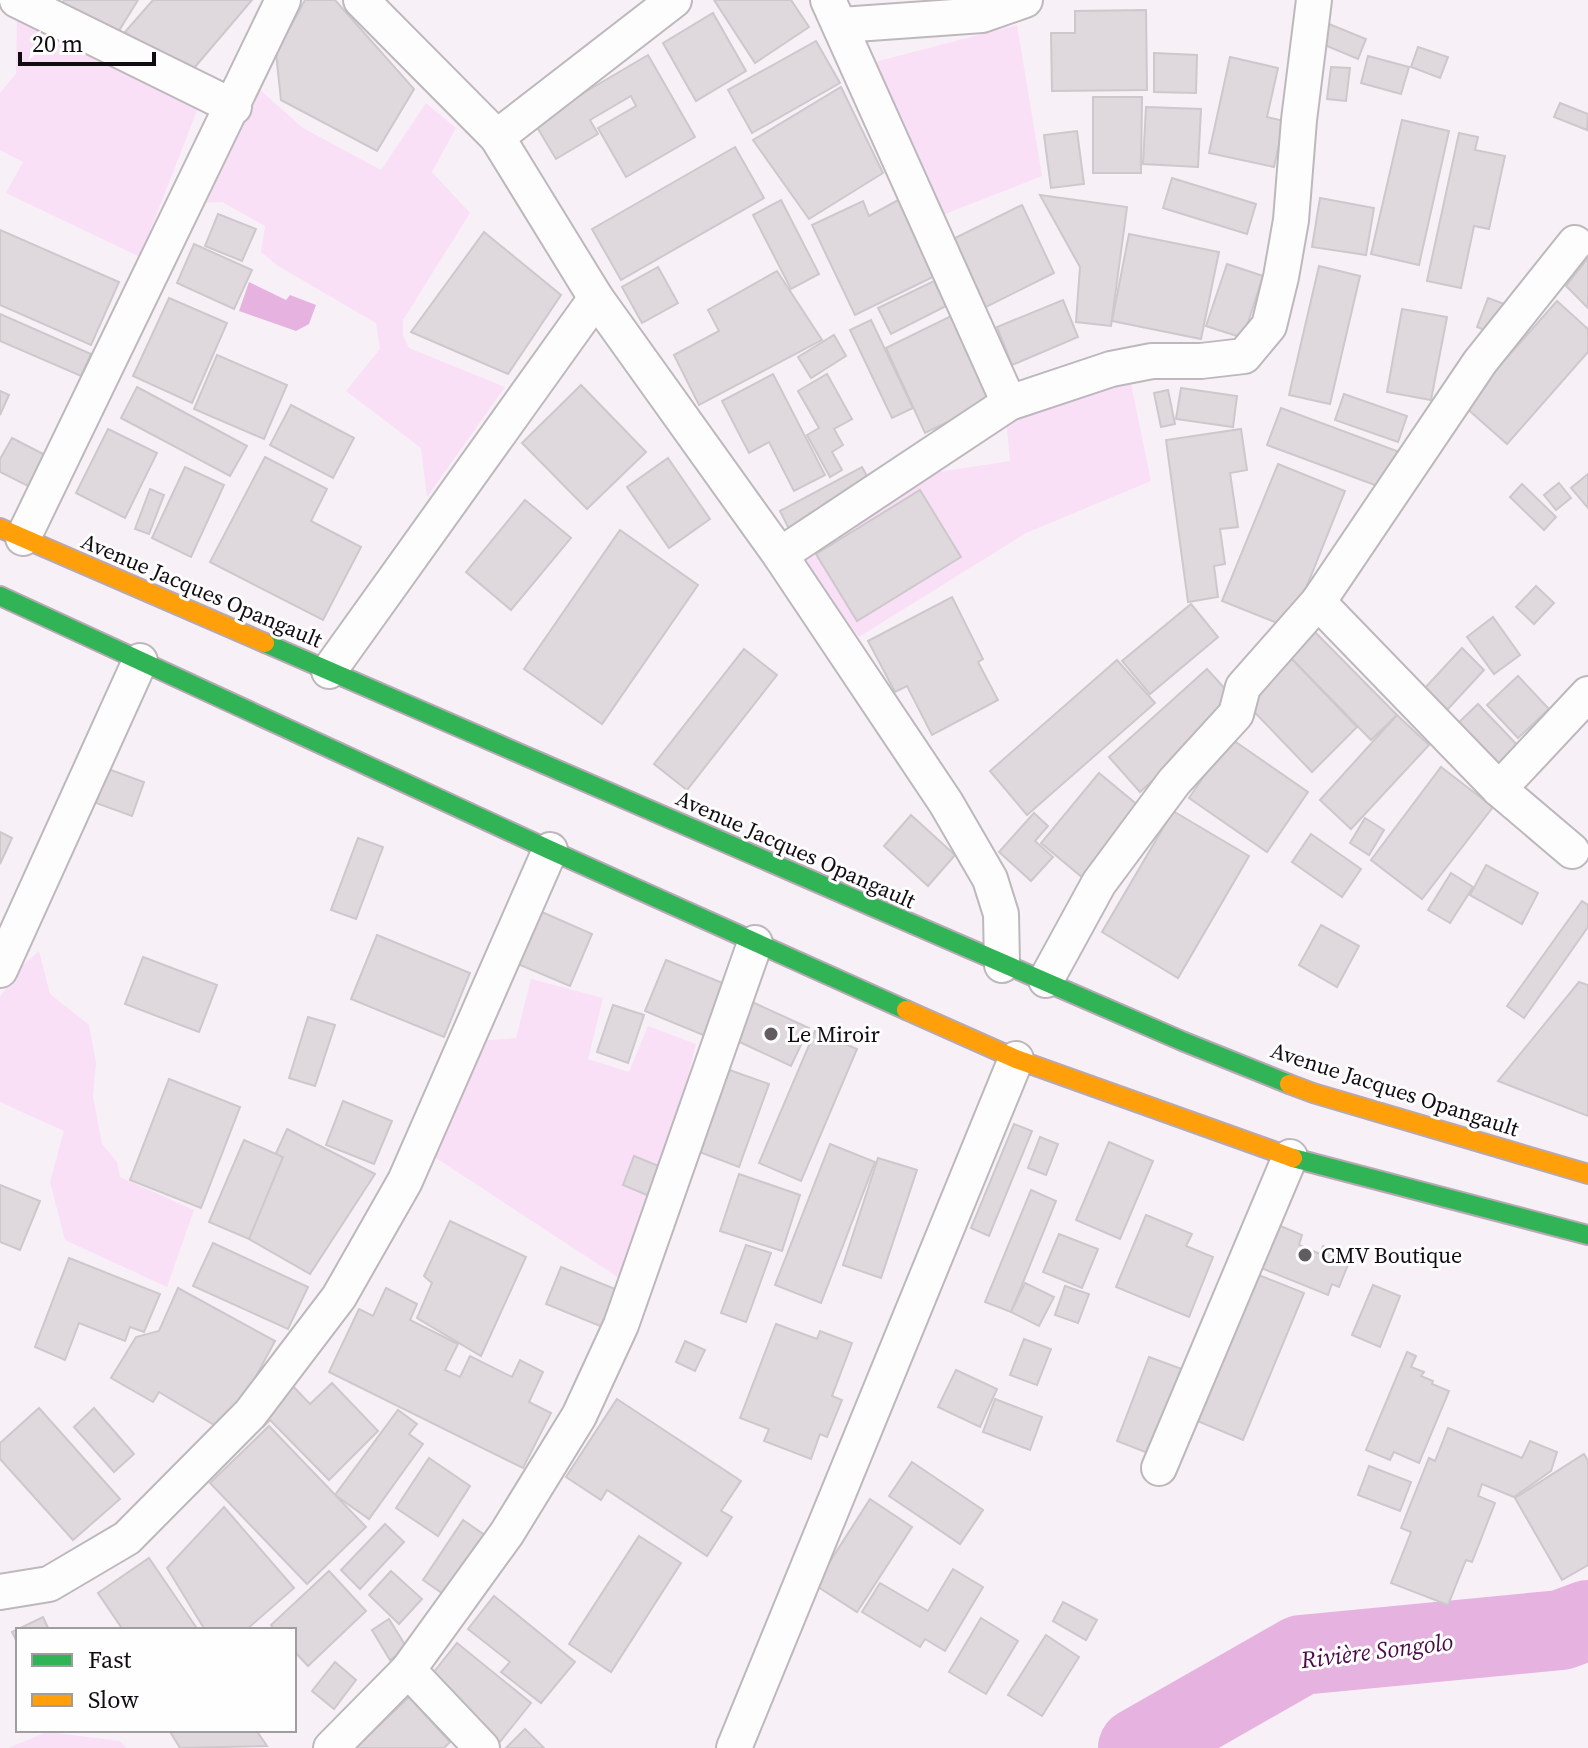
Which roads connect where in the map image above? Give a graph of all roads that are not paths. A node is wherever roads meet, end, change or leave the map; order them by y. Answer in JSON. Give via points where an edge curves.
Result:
{"nodes":[{"id":1,"x":17,"y":0,"type":"edge"},
{"id":2,"x":283,"y":0,"type":"edge"},
{"id":3,"x":361,"y":0,"type":"edge"},
{"id":4,"x":674,"y":0,"type":"edge"},
{"id":5,"x":1025,"y":0,"type":"edge"},
{"id":6,"x":1314,"y":0,"type":"edge"},
{"id":7,"x":835,"y":13,"type":"edge"},
{"id":8,"x":234,"y":107,"type":"junction"},
{"id":9,"x":497,"y":137,"type":"junction"},
{"id":10,"x":1575,"y":243,"type":"dead end"},
{"id":11,"x":596,"y":298,"type":"junction"},
{"id":12,"x":1009,"y":403,"type":"junction"},
{"id":13,"x":11,"y":533,"type":"edge"},
{"id":14,"x":780,"y":555,"type":"junction"},
{"id":15,"x":0,"y":596,"type":"edge"},
{"id":16,"x":1318,"y":602,"type":"junction"},
{"id":17,"x":140,"y":661,"type":"junction"},
{"id":18,"x":329,"y":671,"type":"junction"},
{"id":19,"x":1588,"y":694,"type":"edge"},
{"id":20,"x":1499,"y":789,"type":"junction"},
{"id":21,"x":550,"y":850,"type":"junction"},
{"id":22,"x":1572,"y":851,"type":"dead end"},
{"id":23,"x":11,"y":916,"type":"edge"},
{"id":24,"x":755,"y":943,"type":"junction"},
{"id":25,"x":1002,"y":965,"type":"junction"},
{"id":26,"x":0,"y":970,"type":"edge"},
{"id":27,"x":1046,"y":980,"type":"junction"},
{"id":28,"x":1016,"y":1059,"type":"junction"},
{"id":29,"x":1290,"y":1157,"type":"junction"},
{"id":30,"x":1588,"y":1174,"type":"edge"},
{"id":31,"x":1588,"y":1235,"type":"edge"},
{"id":32,"x":1159,"y":1468,"type":"dead end"},
{"id":33,"x":0,"y":1592,"type":"edge"},
{"id":34,"x":408,"y":1670,"type":"junction"},
{"id":35,"x":331,"y":1748,"type":"edge"},
{"id":36,"x":482,"y":1748,"type":"edge"},
{"id":37,"x":734,"y":1748,"type":"edge"}],
"edges":[{"from":1,"to":8,"type":"street"},
{"from":2,"to":8,"type":"street"},
{"from":3,"to":9,"type":"street"},
{"from":4,"to":9,"type":"street"},
{"from":5,"to":7,"type":"street","via":[[982,15]]},
{"from":6,"to":12,"type":"street","via":[[1291,220],[1269,326],[1244,356],[1111,369]]},
{"from":7,"to":12,"type":"street"},
{"from":8,"to":13,"type":"street"},
{"from":9,"to":11,"type":"street"},
{"from":10,"to":16,"type":"street","via":[[1480,362]]},
{"from":11,"to":14,"type":"street"},
{"from":11,"to":18,"type":"street"},
{"from":12,"to":14,"type":"street"},
{"from":13,"to":18,"type":"highway","name":"Avenue Jacques Opangault"},
{"from":14,"to":25,"type":"street","via":[[946,803],[990,879],[1001,914]]},
{"from":15,"to":17,"type":"highway"},
{"from":16,"to":20,"type":"street"},
{"from":16,"to":27,"type":"street","via":[[1243,687],[1236,714],[1174,782],[1099,883]]},
{"from":17,"to":21,"type":"highway"},
{"from":17,"to":23,"type":"street"},
{"from":18,"to":25,"type":"highway","name":"Avenue Jacques Opangault"},
{"from":19,"to":20,"type":"street"},
{"from":20,"to":22,"type":"street"},
{"from":21,"to":24,"type":"highway"},
{"from":21,"to":33,"type":"street","via":[[405,1181],[339,1297],[250,1414],[127,1538],[49,1584]]},
{"from":23,"to":26,"type":"street"},
{"from":24,"to":28,"type":"highway"},
{"from":24,"to":34,"type":"street","via":[[621,1325],[579,1416],[507,1533]]},
{"from":25,"to":27,"type":"highway","name":"Avenue Jacques Opangault"},
{"from":27,"to":30,"type":"highway","name":"Avenue Jacques Opangault","via":[[1313,1093]]},
{"from":28,"to":29,"type":"highway"},
{"from":28,"to":37,"type":"street"},
{"from":29,"to":31,"type":"highway"},
{"from":29,"to":32,"type":"street"},
{"from":34,"to":35,"type":"street"},
{"from":34,"to":36,"type":"street"}]}
